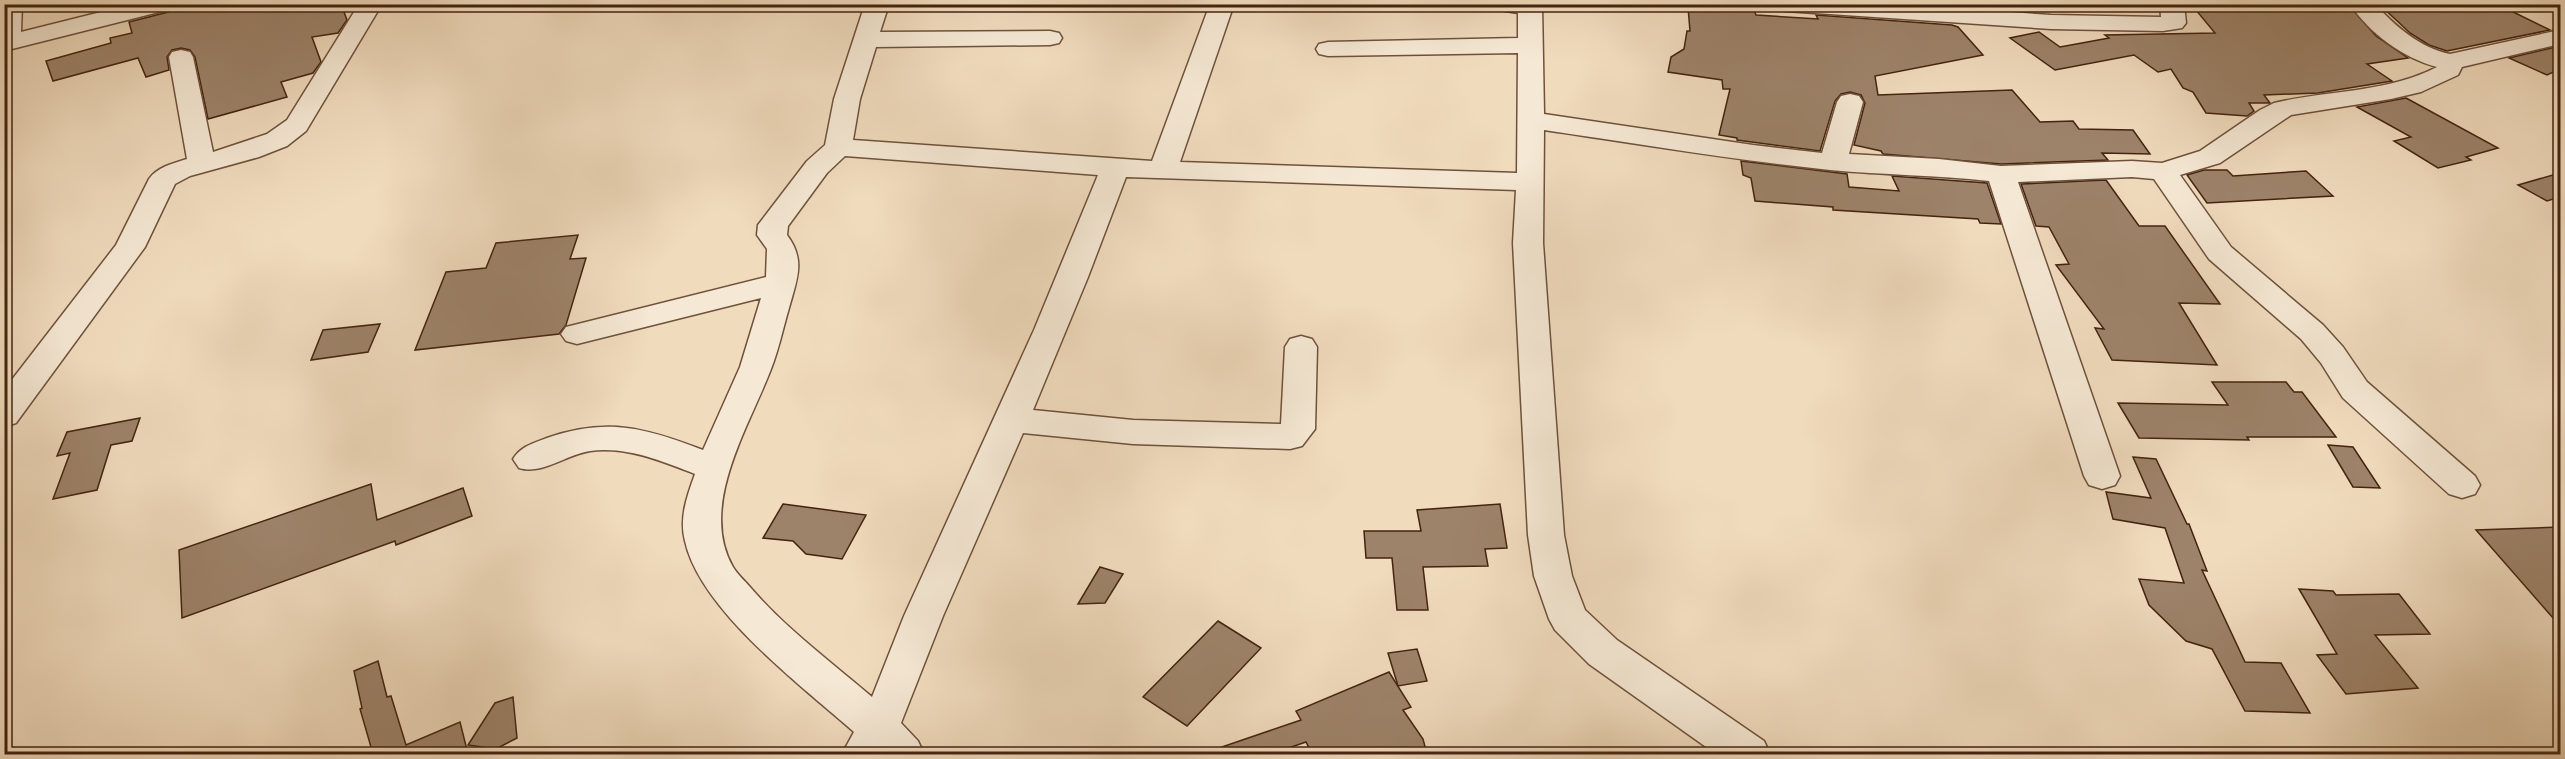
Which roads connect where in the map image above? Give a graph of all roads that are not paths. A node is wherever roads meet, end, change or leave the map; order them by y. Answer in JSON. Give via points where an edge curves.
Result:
{"nodes":[{"id":1,"x":10,"y":4,"type":"edge"},
{"id":2,"x":163,"y":4,"type":"edge"},
{"id":3,"x":371,"y":4,"type":"edge"},
{"id":4,"x":876,"y":4,"type":"edge"},
{"id":5,"x":1222,"y":4,"type":"edge"},
{"id":6,"x":1785,"y":4,"type":"edge"},
{"id":7,"x":2172,"y":4,"type":"edge"},
{"id":8,"x":2361,"y":4,"type":"edge"},
{"id":9,"x":1520,"y":6,"type":"edge"},
{"id":10,"x":2560,"y":37,"type":"edge"},
{"id":11,"x":1050,"y":38,"type":"dead end"},
{"id":12,"x":864,"y":40,"type":"junction"},
{"id":13,"x":7,"y":44,"type":"edge"},
{"id":14,"x":1529,"y":45,"type":"junction"},
{"id":15,"x":1328,"y":49,"type":"dead end"},
{"id":16,"x":181,"y":57,"type":"dead end"},
{"id":17,"x":2450,"y":62,"type":"junction"},
{"id":18,"x":1850,"y":102,"type":"dead end"},
{"id":19,"x":1531,"y":120,"type":"junction"},
{"id":20,"x":837,"y":147,"type":"junction"},
{"id":21,"x":1833,"y":162,"type":"junction"},
{"id":22,"x":202,"y":164,"type":"junction"},
{"id":23,"x":1115,"y":168,"type":"junction"},
{"id":24,"x":1163,"y":170,"type":"junction"},
{"id":25,"x":2163,"y":171,"type":"junction"},
{"id":26,"x":2001,"y":174,"type":"junction"},
{"id":27,"x":1531,"y":182,"type":"junction"},
{"id":28,"x":780,"y":284,"type":"junction"},
{"id":29,"x":577,"y":334,"type":"dead end"},
{"id":30,"x":1301,"y":347,"type":"dead end"},
{"id":31,"x":4,"y":415,"type":"edge"},
{"id":32,"x":1012,"y":420,"type":"junction"},
{"id":33,"x":531,"y":459,"type":"dead end"},
{"id":34,"x":714,"y":468,"type":"junction"},
{"id":35,"x":2102,"y":476,"type":"dead end"},
{"id":36,"x":2462,"y":485,"type":"dead end"},
{"id":37,"x":882,"y":746,"type":"edge"},
{"id":38,"x":1749,"y":754,"type":"edge"}],
"edges":[{"from":1,"to":13,"type":"street"},
{"from":2,"to":13,"type":"street"},
{"from":3,"to":22,"type":"street","via":[[297,125],[277,140]]},
{"from":4,"to":12,"type":"street"},
{"from":5,"to":24,"type":"street"},
{"from":6,"to":7,"type":"street","via":[[2051,22],[2163,24],[2174,23]]},
{"from":8,"to":17,"type":"street","via":[[2421,54]]},
{"from":9,"to":14,"type":"street"},
{"from":10,"to":17,"type":"street"},
{"from":11,"to":12,"type":"street"},
{"from":12,"to":20,"type":"street"},
{"from":14,"to":15,"type":"street"},
{"from":14,"to":19,"type":"street"},
{"from":16,"to":22,"type":"street"},
{"from":17,"to":25,"type":"street","via":[[2449,70],[2437,78],[2411,86],[2283,109],[2210,157]]},
{"from":18,"to":21,"type":"street"},
{"from":19,"to":21,"type":"street"},
{"from":19,"to":27,"type":"street"},
{"from":20,"to":23,"type":"street"},
{"from":20,"to":28,"type":"street","via":[[773,225],[772,235],[782,249]]},
{"from":21,"to":26,"type":"street"},
{"from":22,"to":31,"type":"street","via":[[164,179],[130,248]]},
{"from":23,"to":24,"type":"street"},
{"from":23,"to":32,"type":"street","via":[[1088,242]]},
{"from":24,"to":27,"type":"street"},
{"from":25,"to":26,"type":"street"},
{"from":25,"to":36,"type":"street","via":[[2220,253],[2312,332],[2355,390]]},
{"from":26,"to":35,"type":"street"},
{"from":27,"to":38,"type":"street","via":[[1528,243],[1546,535],[1553,576],[1565,608],[1569,618],[1603,652]]},
{"from":28,"to":29,"type":"street","via":[[712,297]]},
{"from":28,"to":34,"type":"street","via":[[756,367]]},
{"from":30,"to":32,"type":"street","via":[[1298,429],[1290,437],[1133,432]]},
{"from":32,"to":37,"type":"street","via":[[926,609]]},
{"from":33,"to":34,"type":"street","via":[[555,448],[611,438],[682,455]]},
{"from":34,"to":37,"type":"street","via":[[702,502],[703,541],[718,576],[755,620]]}]}
